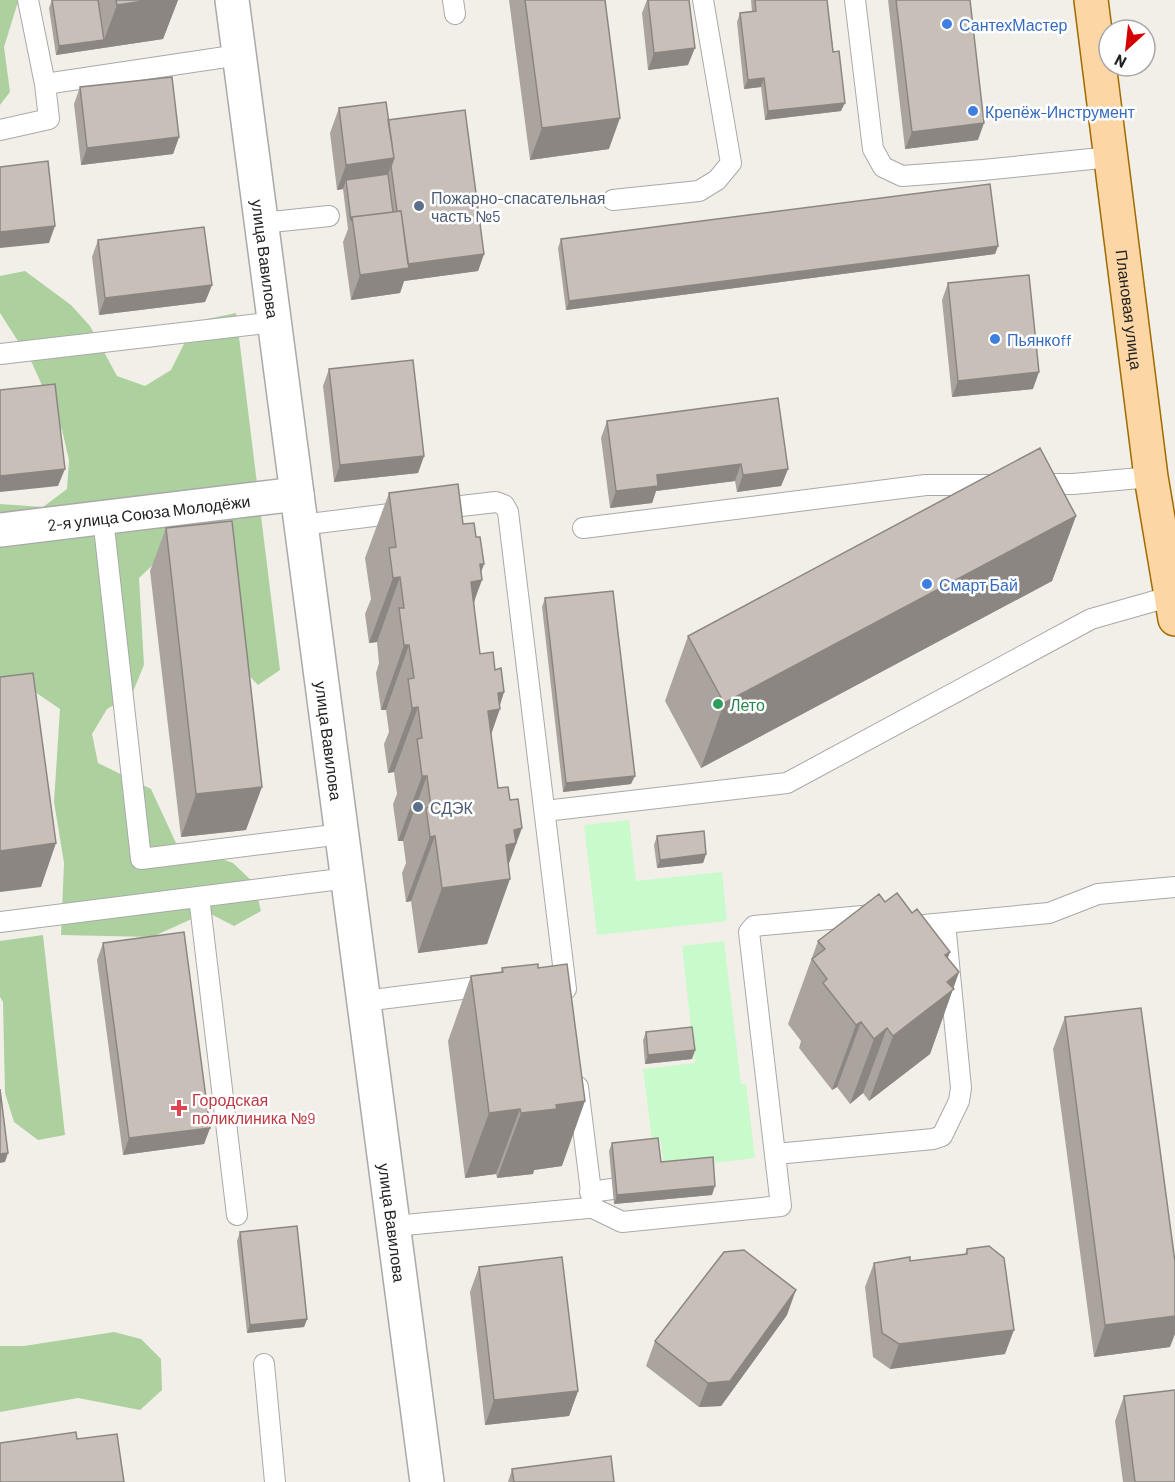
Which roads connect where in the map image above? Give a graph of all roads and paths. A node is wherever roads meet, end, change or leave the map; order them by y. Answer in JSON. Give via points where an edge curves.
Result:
{"nodes":[{"id":1,"x":28,"y":0,"type":"edge"},
{"id":2,"x":232,"y":0,"type":"edge"},
{"id":3,"x":703,"y":0,"type":"edge"},
{"id":4,"x":855,"y":0,"type":"edge"},
{"id":5,"x":1090,"y":0,"type":"edge"},
{"id":6,"x":239,"y":55,"type":"junction"},
{"id":7,"x":45,"y":84,"type":"junction"},
{"id":8,"x":0,"y":130,"type":"edge"},
{"id":9,"x":1111,"y":157,"type":"junction"},
{"id":10,"x":613,"y":200,"type":"dead end"},
{"id":11,"x":329,"y":216,"type":"dead end"},
{"id":12,"x":262,"y":223,"type":"junction"},
{"id":13,"x":275,"y":322,"type":"junction"},
{"id":14,"x":0,"y":354,"type":"edge"},
{"id":15,"x":1151,"y":477,"type":"junction"},
{"id":16,"x":299,"y":509,"type":"junction"},
{"id":17,"x":103,"y":518,"type":"junction"},
{"id":18,"x":583,"y":528,"type":"dead end"},
{"id":19,"x":0,"y":530,"type":"edge"},
{"id":20,"x":1174,"y":608,"type":"edge"},
{"id":21,"x":545,"y":811,"type":"junction"},
{"id":22,"x":342,"y":834,"type":"junction"},
{"id":23,"x":348,"y":878,"type":"junction"},
{"id":24,"x":1175,"y":887,"type":"edge"},
{"id":25,"x":199,"y":897,"type":"junction"},
{"id":26,"x":0,"y":922,"type":"edge"},
{"id":27,"x":945,"y":923,"type":"junction"},
{"id":28,"x":565,"y":977,"type":"junction"},
{"id":29,"x":542,"y":980,"type":"edge"},
{"id":30,"x":518,"y":982,"type":"edge"},
{"id":31,"x":364,"y":1001,"type":"junction"},
{"id":32,"x":569,"y":1011,"type":"edge"},
{"id":33,"x":576,"y":1068,"type":"edge"},
{"id":34,"x":776,"y":1154,"type":"junction"},
{"id":35,"x":612,"y":1189,"type":"dead end"},
{"id":36,"x":592,"y":1200,"type":"junction"},
{"id":37,"x":237,"y":1215,"type":"dead end"},
{"id":38,"x":394,"y":1226,"type":"junction"},
{"id":39,"x":264,"y":1364,"type":"dead end"},
{"id":40,"x":276,"y":1482,"type":"edge"},
{"id":41,"x":427,"y":1482,"type":"edge"}],
"edges":[{"from":1,"to":7,"type":"lane"},
{"from":2,"to":6,"type":"street","name":"улица Вавилова"},
{"from":3,"to":10,"type":"lane","via":[[731,163],[717,180],[699,190]]},
{"from":4,"to":9,"type":"lane","via":[[873,149],[883,167],[902,176]]},
{"from":5,"to":9,"type":"main road","name":"Плановая улица"},
{"from":6,"to":7,"type":"lane"},
{"from":6,"to":12,"type":"street","name":"улица Вавилова"},
{"from":7,"to":8,"type":"lane","via":[[49,119]]},
{"from":9,"to":15,"type":"main road","name":"Плановая улица"},
{"from":11,"to":12,"type":"lane"},
{"from":12,"to":13,"type":"street","name":"улица Вавилова"},
{"from":13,"to":14,"type":"lane"},
{"from":13,"to":16,"type":"street","name":"улица Вавилова"},
{"from":15,"to":18,"type":"lane","via":[[1073,484],[926,485]]},
{"from":15,"to":20,"type":"main road","name":"Плановая улица"},
{"from":16,"to":17,"type":"street","name":"2-я улица Союза Молодёжи"},
{"from":16,"to":21,"type":"lane","via":[[496,502],[504,505],[508,512]]},
{"from":16,"to":22,"type":"street","name":"улица Вавилова"},
{"from":17,"to":19,"type":"street","name":"2-я улица Союза Молодёжи"},
{"from":17,"to":22,"type":"lane","via":[[141,860]]},
{"from":20,"to":21,"type":"lane","via":[[1091,619],[787,783]]},
{"from":21,"to":28,"type":"lane"},
{"from":22,"to":23,"type":"street","name":"улица Вавилова"},
{"from":23,"to":25,"type":"lane"},
{"from":23,"to":31,"type":"street","name":"улица Вавилова"},
{"from":24,"to":27,"type":"lane","via":[[1098,894],[1049,913]]},
{"from":25,"to":26,"type":"lane"},
{"from":25,"to":37,"type":"lane"},
{"from":27,"to":34,"type":"lane","via":[[961,1088],[942,1136]]},
{"from":27,"to":34,"type":"lane","via":[[903,927],[871,915],[750,928]]},
{"from":28,"to":29,"type":"lane"},
{"from":28,"to":32,"type":"lane"},
{"from":30,"to":31,"type":"lane"},
{"from":31,"to":38,"type":"street","name":"улица Вавилова"},
{"from":33,"to":36,"type":"lane"},
{"from":34,"to":36,"type":"lane","via":[[782,1203],[778,1207],[622,1222]]},
{"from":35,"to":36,"type":"lane"},
{"from":36,"to":38,"type":"lane"},
{"from":38,"to":41,"type":"street","name":"улица Вавилова"},
{"from":39,"to":40,"type":"lane"}]}
